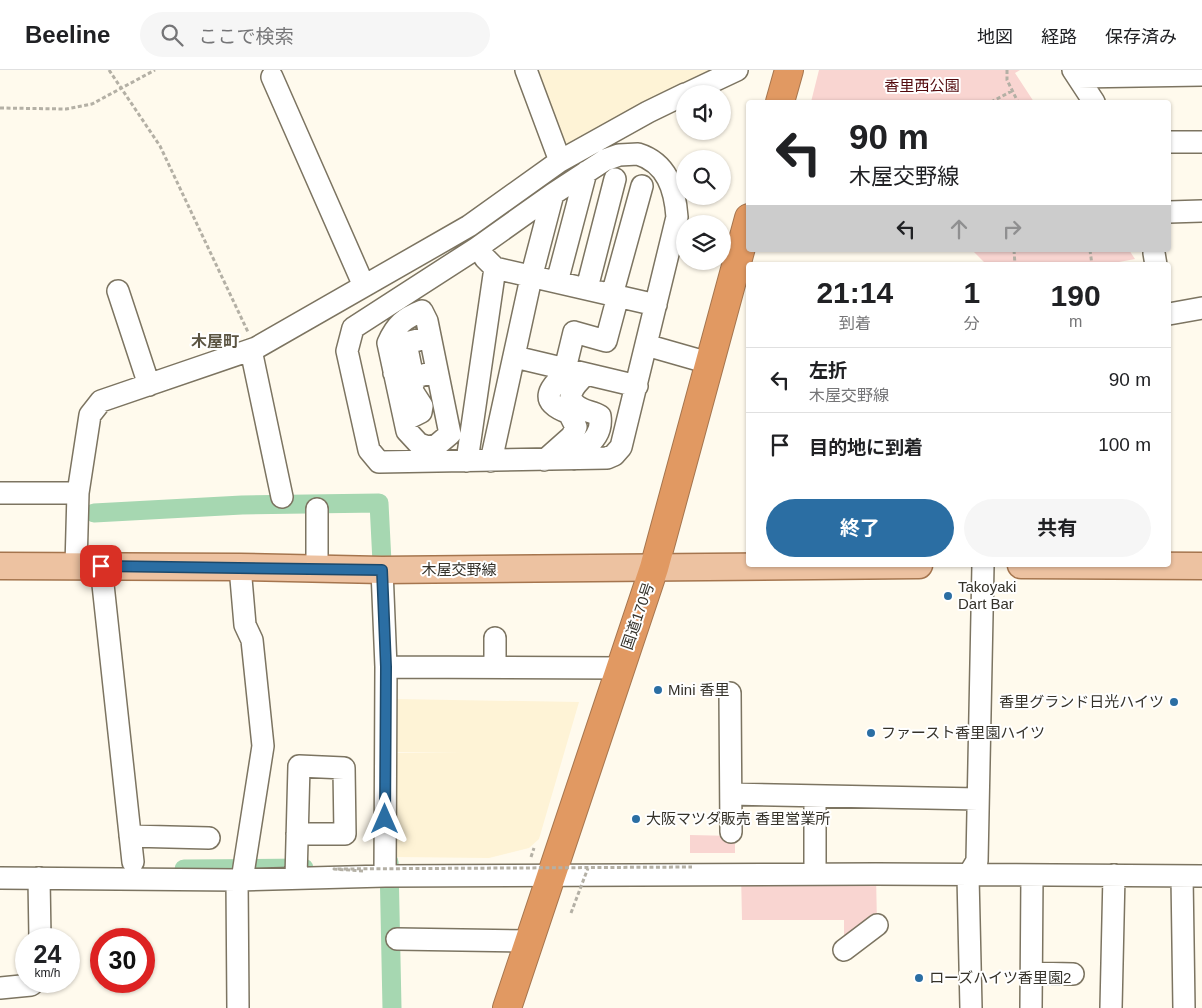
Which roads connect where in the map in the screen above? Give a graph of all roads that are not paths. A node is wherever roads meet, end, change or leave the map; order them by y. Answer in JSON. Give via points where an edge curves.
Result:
{"nodes":[{"id":1,"x":526,"y":70,"type":"edge"},
{"id":2,"x":737,"y":70,"type":"edge"},
{"id":3,"x":789,"y":70,"type":"edge"},
{"id":4,"x":1076,"y":73,"type":"edge"},
{"id":5,"x":1142,"y":73,"type":"edge"},
{"id":6,"x":1202,"y":75,"type":"edge"},
{"id":7,"x":272,"y":77,"type":"dead end"},
{"id":8,"x":705,"y":85,"type":"edge"},
{"id":9,"x":676,"y":99,"type":"edge"},
{"id":10,"x":781,"y":100,"type":"edge"},
{"id":11,"x":1093,"y":100,"type":"edge"},
{"id":12,"x":1171,"y":142,"type":"edge"},
{"id":13,"x":1202,"y":142,"type":"edge"},
{"id":14,"x":560,"y":161,"type":"junction"},
{"id":15,"x":586,"y":172,"type":"junction"},
{"id":16,"x":615,"y":179,"type":"dead end"},
{"id":17,"x":642,"y":186,"type":"dead end"},
{"id":18,"x":553,"y":194,"type":"junction"},
{"id":19,"x":1202,"y":211,"type":"edge"},
{"id":20,"x":1171,"y":212,"type":"edge"},
{"id":21,"x":746,"y":229,"type":"edge"},
{"id":22,"x":477,"y":248,"type":"junction"},
{"id":23,"x":495,"y":268,"type":"junction"},
{"id":24,"x":531,"y":278,"type":"junction"},
{"id":25,"x":557,"y":282,"type":"junction"},
{"id":26,"x":364,"y":286,"type":"junction"},
{"id":27,"x":587,"y":288,"type":"junction"},
{"id":28,"x":118,"y":291,"type":"dead end"},
{"id":29,"x":412,"y":291,"type":"junction"},
{"id":30,"x":620,"y":296,"type":"junction"},
{"id":31,"x":656,"y":305,"type":"junction"},
{"id":32,"x":1202,"y":308,"type":"edge"},
{"id":33,"x":422,"y":311,"type":"junction"},
{"id":34,"x":1171,"y":314,"type":"edge"},
{"id":35,"x":430,"y":337,"type":"junction"},
{"id":36,"x":646,"y":345,"type":"junction"},
{"id":37,"x":253,"y":349,"type":"junction"},
{"id":38,"x":515,"y":357,"type":"junction"},
{"id":39,"x":709,"y":363,"type":"junction"},
{"id":40,"x":437,"y":371,"type":"junction"},
{"id":41,"x":575,"y":371,"type":"junction"},
{"id":42,"x":394,"y":373,"type":"junction"},
{"id":43,"x":149,"y":385,"type":"junction"},
{"id":44,"x":636,"y":386,"type":"junction"},
{"id":45,"x":404,"y":420,"type":"junction"},
{"id":46,"x":574,"y":459,"type":"junction"},
{"id":47,"x":545,"y":460,"type":"junction"},
{"id":48,"x":467,"y":461,"type":"junction"},
{"id":49,"x":491,"y":461,"type":"junction"},
{"id":50,"x":0,"y":493,"type":"edge"},
{"id":51,"x":78,"y":494,"type":"junction"},
{"id":52,"x":282,"y":497,"type":"dead end"},
{"id":53,"x":317,"y":509,"type":"dead end"},
{"id":54,"x":0,"y":566,"type":"edge"},
{"id":55,"x":89,"y":566,"type":"junction"},
{"id":56,"x":240,"y":566,"type":"junction"},
{"id":57,"x":746,"y":566,"type":"edge"},
{"id":58,"x":1171,"y":566,"type":"edge"},
{"id":59,"x":1202,"y":566,"type":"edge"},
{"id":60,"x":983,"y":567,"type":"edge"},
{"id":61,"x":317,"y":568,"type":"junction"},
{"id":62,"x":654,"y":568,"type":"junction"},
{"id":63,"x":382,"y":570,"type":"junction"},
{"id":64,"x":496,"y":638,"type":"dead end"},
{"id":65,"x":386,"y":667,"type":"junction"},
{"id":66,"x":495,"y":667,"type":"junction"},
{"id":67,"x":621,"y":668,"type":"junction"},
{"id":68,"x":730,"y":693,"type":"dead end"},
{"id":69,"x":731,"y":794,"type":"junction"},
{"id":70,"x":815,"y":796,"type":"junction"},
{"id":71,"x":978,"y":799,"type":"junction"},
{"id":72,"x":731,"y":832,"type":"dead end"},
{"id":73,"x":297,"y":834,"type":"dead end"},
{"id":74,"x":130,"y":836,"type":"junction"},
{"id":75,"x":209,"y":838,"type":"dead end"},
{"id":76,"x":133,"y":862,"type":"dead end"},
{"id":77,"x":296,"y":871,"type":"junction"},
{"id":78,"x":815,"y":874,"type":"junction"},
{"id":79,"x":241,"y":875,"type":"junction"},
{"id":80,"x":1032,"y":875,"type":"junction"},
{"id":81,"x":1114,"y":875,"type":"junction"},
{"id":82,"x":385,"y":876,"type":"junction"},
{"id":83,"x":968,"y":876,"type":"junction"},
{"id":84,"x":1192,"y":876,"type":"edge"},
{"id":85,"x":552,"y":877,"type":"junction"},
{"id":86,"x":0,"y":878,"type":"edge"},
{"id":87,"x":38,"y":878,"type":"junction"},
{"id":88,"x":877,"y":925,"type":"dead end"},
{"id":89,"x":40,"y":928,"type":"edge"},
{"id":90,"x":397,"y":940,"type":"dead end"},
{"id":91,"x":530,"y":941,"type":"junction"},
{"id":92,"x":844,"y":950,"type":"dead end"},
{"id":93,"x":1031,"y":973,"type":"junction"},
{"id":94,"x":1073,"y":974,"type":"dead end"},
{"id":95,"x":15,"y":987,"type":"edge"},
{"id":96,"x":0,"y":988,"type":"edge"},
{"id":97,"x":238,"y":1008,"type":"edge"},
{"id":98,"x":507,"y":1008,"type":"edge"},
{"id":99,"x":971,"y":1008,"type":"edge"},
{"id":100,"x":1031,"y":1008,"type":"edge"},
{"id":101,"x":1111,"y":1008,"type":"edge"},
{"id":102,"x":1184,"y":1008,"type":"edge"}],
"edges":[{"from":1,"to":14,"type":"street"},
{"from":2,"to":8,"type":"street"},
{"from":3,"to":10,"type":"highway"},
{"from":4,"to":5,"type":"street"},
{"from":4,"to":11,"type":"street"},
{"from":5,"to":6,"type":"street"},
{"from":7,"to":26,"type":"street"},
{"from":9,"to":14,"type":"street"},
{"from":12,"to":13,"type":"street"},
{"from":14,"to":26,"type":"street","via":[[469,226]]},
{"from":15,"to":18,"type":"street"},
{"from":15,"to":25,"type":"street"},
{"from":15,"to":31,"type":"street","via":[[612,158],[638,154],[662,167],[676,201],[677,217]]},
{"from":16,"to":27,"type":"street"},
{"from":17,"to":30,"type":"street"},
{"from":18,"to":22,"type":"street"},
{"from":18,"to":24,"type":"street"},
{"from":19,"to":20,"type":"street"},
{"from":21,"to":39,"type":"highway","name":"国道170号"},
{"from":22,"to":23,"type":"street"},
{"from":22,"to":29,"type":"street"},
{"from":23,"to":24,"type":"street"},
{"from":23,"to":48,"type":"street"},
{"from":24,"to":25,"type":"street"},
{"from":24,"to":38,"type":"street"},
{"from":25,"to":27,"type":"street"},
{"from":26,"to":37,"type":"street"},
{"from":27,"to":30,"type":"street"},
{"from":28,"to":43,"type":"street"},
{"from":29,"to":33,"type":"street"},
{"from":29,"to":48,"type":"street","via":[[360,322],[349,336],[347,351],[370,450],[378,462]]},
{"from":30,"to":31,"type":"street"},
{"from":30,"to":41,"type":"street","via":[[606,341],[574,332]]},
{"from":31,"to":36,"type":"street"},
{"from":32,"to":34,"type":"street"},
{"from":33,"to":35,"type":"street"},
{"from":33,"to":42,"type":"street","via":[[405,318],[388,343]]},
{"from":35,"to":40,"type":"street"},
{"from":35,"to":42,"type":"street","via":[[406,343],[412,368]]},
{"from":36,"to":39,"type":"street"},
{"from":36,"to":44,"type":"street"},
{"from":37,"to":43,"type":"street"},
{"from":37,"to":52,"type":"street"},
{"from":38,"to":41,"type":"street"},
{"from":38,"to":49,"type":"street"},
{"from":39,"to":62,"type":"highway","name":"国道170号"},
{"from":40,"to":45,"type":"street","via":[[416,377],[411,389],[422,406],[421,412]]},
{"from":40,"to":45,"type":"street","via":[[450,434],[437,445],[428,447],[412,438]]},
{"from":41,"to":44,"type":"street"},
{"from":41,"to":46,"type":"street","via":[[571,396],[575,404],[600,416],[602,425],[600,432]]},
{"from":41,"to":47,"type":"street","via":[[551,386],[548,394],[556,409],[569,413],[576,428],[572,436]]},
{"from":42,"to":45,"type":"street"},
{"from":43,"to":51,"type":"street","via":[[102,401],[90,414]]},
{"from":44,"to":46,"type":"street","via":[[621,447],[607,458]]},
{"from":46,"to":47,"type":"street"},
{"from":47,"to":49,"type":"street"},
{"from":48,"to":49,"type":"street"},
{"from":50,"to":51,"type":"street"},
{"from":51,"to":55,"type":"street"},
{"from":53,"to":61,"type":"street"},
{"from":54,"to":55,"type":"main road","name":"木屋交野線"},
{"from":55,"to":56,"type":"main road","name":"木屋交野線"},
{"from":55,"to":74,"type":"street"},
{"from":56,"to":61,"type":"main road","name":"木屋交野線"},
{"from":56,"to":79,"type":"street","via":[[245,624],[252,640],[263,746]]},
{"from":57,"to":62,"type":"main road","name":"木屋交野線"},
{"from":58,"to":59,"type":"main road"},
{"from":60,"to":71,"type":"street"},
{"from":61,"to":63,"type":"main road","name":"木屋交野線"},
{"from":62,"to":63,"type":"main road","name":"木屋交野線"},
{"from":62,"to":67,"type":"highway","name":"国道170号"},
{"from":63,"to":65,"type":"street"},
{"from":64,"to":66,"type":"street"},
{"from":65,"to":66,"type":"street"},
{"from":65,"to":82,"type":"street"},
{"from":66,"to":67,"type":"street"},
{"from":67,"to":85,"type":"highway","name":"国道170号"},
{"from":68,"to":69,"type":"street"},
{"from":69,"to":70,"type":"street"},
{"from":69,"to":72,"type":"street"},
{"from":70,"to":71,"type":"street"},
{"from":70,"to":78,"type":"street"},
{"from":71,"to":83,"type":"street","via":[[977,861]]},
{"from":73,"to":77,"type":"street"},
{"from":74,"to":75,"type":"street"},
{"from":74,"to":76,"type":"street"},
{"from":77,"to":79,"type":"street"},
{"from":77,"to":82,"type":"street"},
{"from":78,"to":83,"type":"street"},
{"from":78,"to":85,"type":"street"},
{"from":79,"to":87,"type":"street"},
{"from":79,"to":97,"type":"street"},
{"from":80,"to":81,"type":"street"},
{"from":80,"to":83,"type":"street"},
{"from":80,"to":93,"type":"street"},
{"from":81,"to":84,"type":"street"},
{"from":81,"to":101,"type":"street"},
{"from":82,"to":85,"type":"street"},
{"from":83,"to":99,"type":"street"},
{"from":84,"to":102,"type":"street"},
{"from":85,"to":91,"type":"highway","name":"国道170号"},
{"from":86,"to":87,"type":"street"},
{"from":87,"to":89,"type":"street"},
{"from":88,"to":92,"type":"street"},
{"from":90,"to":91,"type":"street"},
{"from":91,"to":98,"type":"highway","name":"国道170号"},
{"from":93,"to":94,"type":"street"},
{"from":93,"to":100,"type":"street"},
{"from":95,"to":96,"type":"street"}]}
